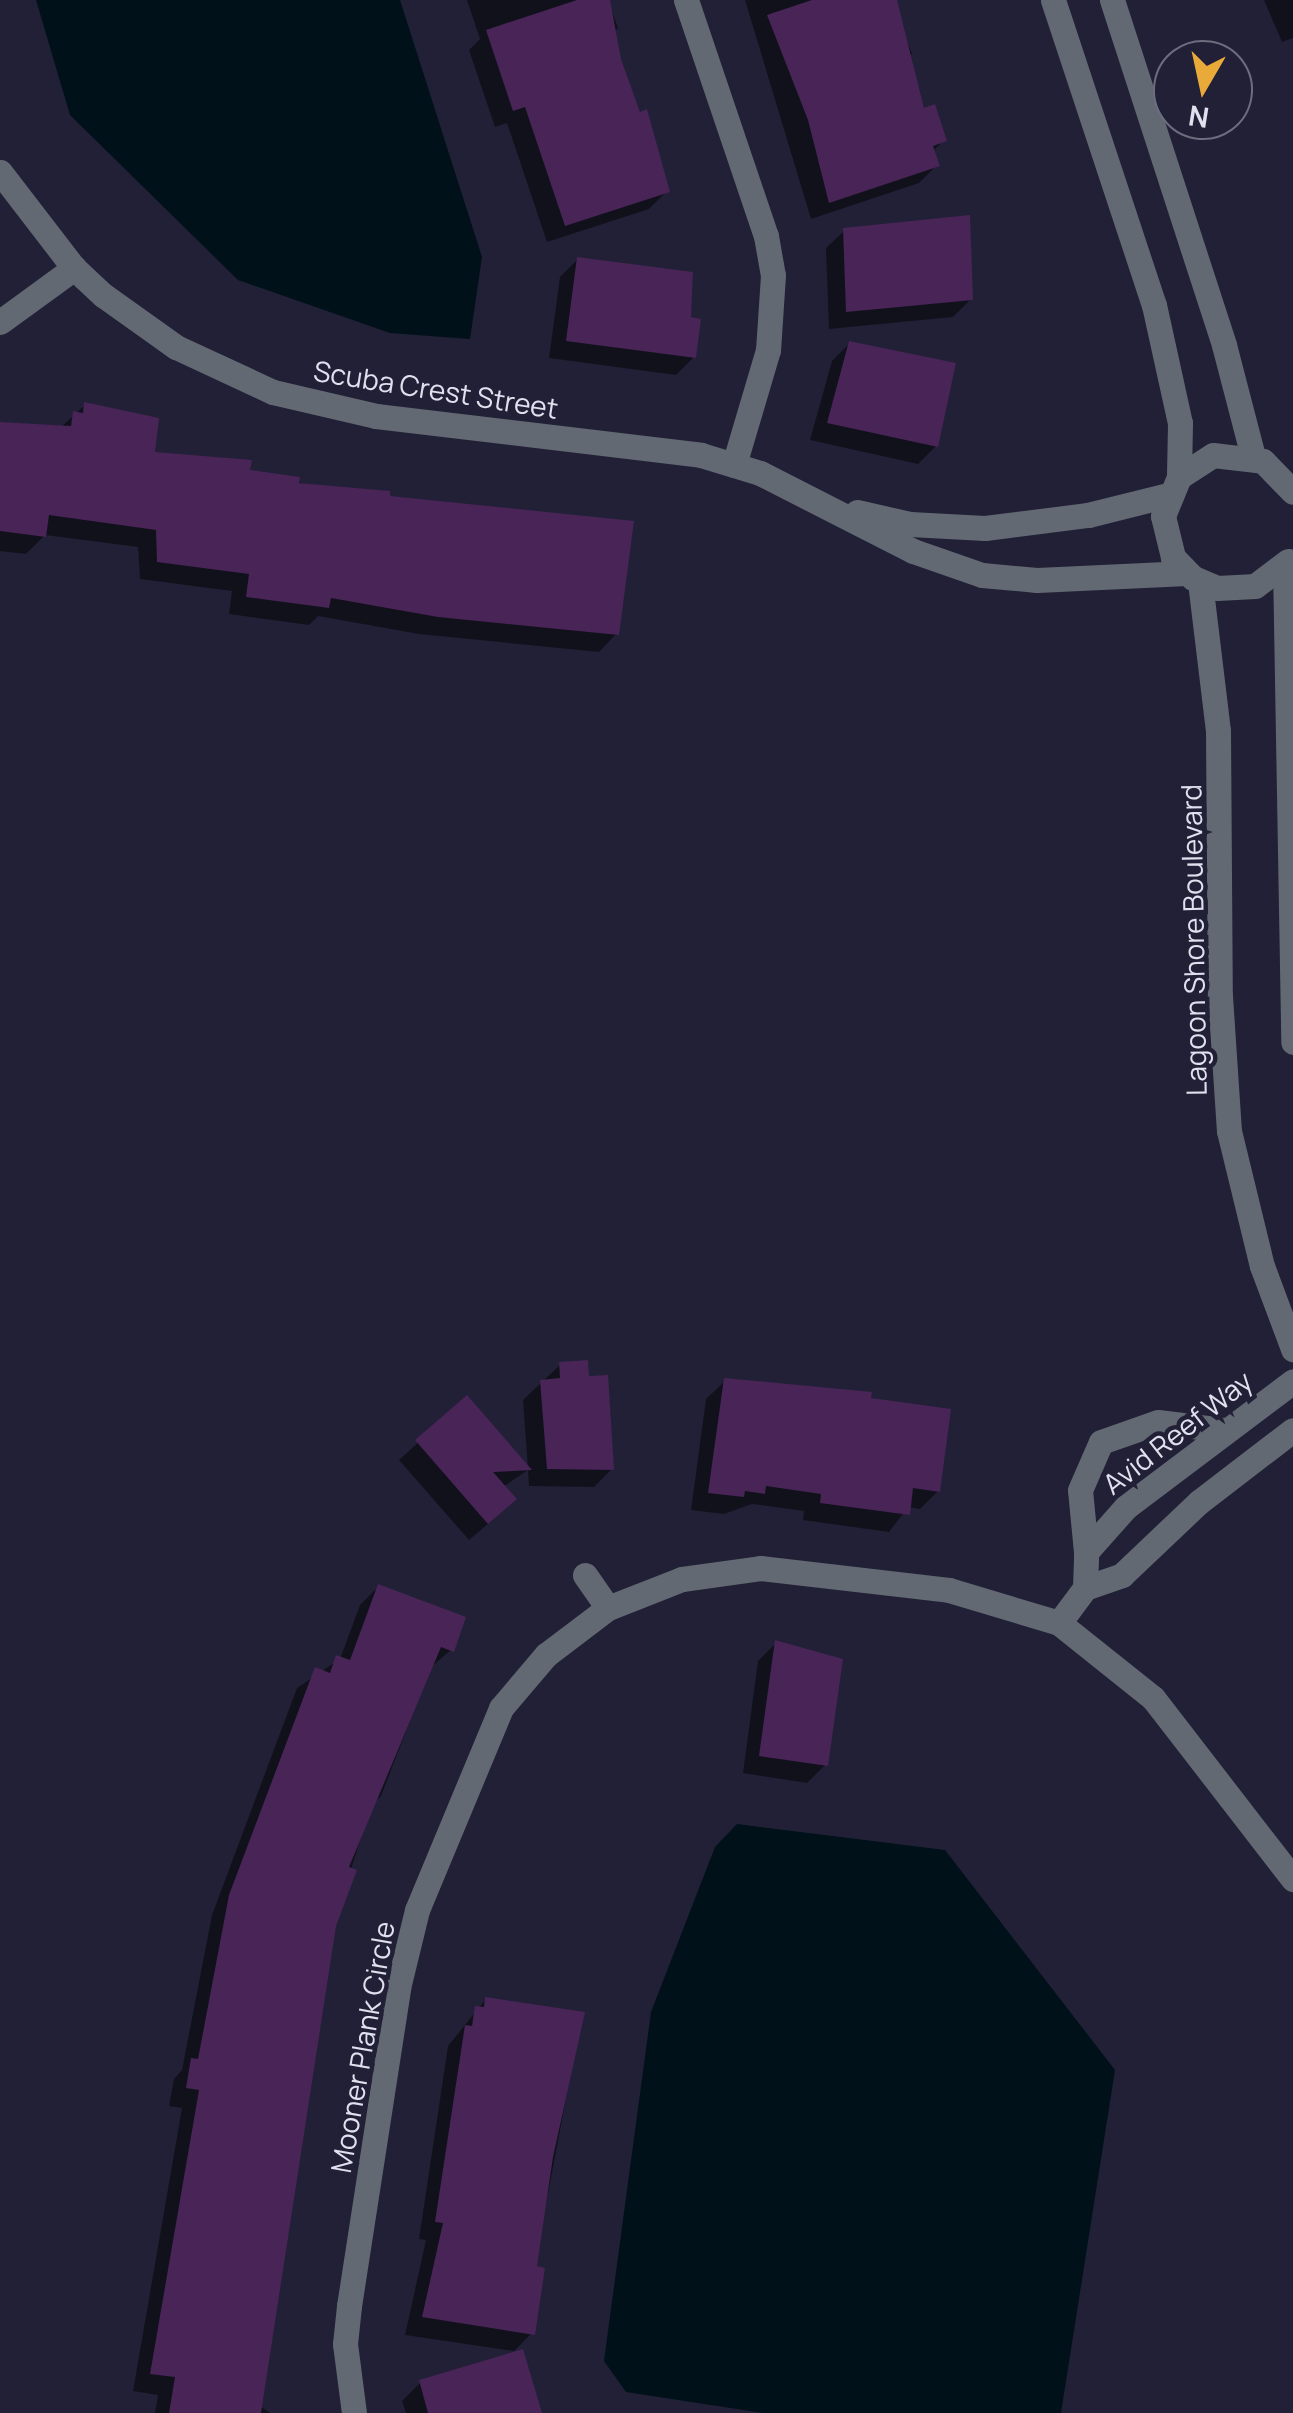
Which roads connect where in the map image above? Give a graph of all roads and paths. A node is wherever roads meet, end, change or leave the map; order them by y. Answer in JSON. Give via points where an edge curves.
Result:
{"nodes":[{"id":1,"x":686,"y":0,"type":"edge"},
{"id":2,"x":1053,"y":0,"type":"edge"},
{"id":3,"x":1112,"y":0,"type":"edge"},
{"id":4,"x":0,"y":172,"type":"edge"},
{"id":5,"x":74,"y":268,"type":"junction"},
{"id":6,"x":0,"y":322,"type":"edge"},
{"id":7,"x":734,"y":465,"type":"junction"},
{"id":8,"x":1273,"y":465,"type":"edge"},
{"id":9,"x":1174,"y":486,"type":"junction"},
{"id":10,"x":1293,"y":492,"type":"edge"},
{"id":11,"x":818,"y":501,"type":"junction"},
{"id":12,"x":1289,"y":559,"type":"edge"},
{"id":13,"x":1193,"y":578,"type":"junction"},
{"id":14,"x":1293,"y":1042,"type":"edge"},
{"id":15,"x":1293,"y":1349,"type":"edge"},
{"id":16,"x":1293,"y":1381,"type":"edge"},
{"id":17,"x":1224,"y":1430,"type":"junction"},
{"id":18,"x":1293,"y":1430,"type":"edge"},
{"id":19,"x":1086,"y":1552,"type":"junction"},
{"id":20,"x":585,"y":1575,"type":"dead end"},
{"id":21,"x":1085,"y":1588,"type":"junction"},
{"id":22,"x":608,"y":1608,"type":"junction"},
{"id":23,"x":1059,"y":1622,"type":"junction"},
{"id":24,"x":1293,"y":1878,"type":"edge"},
{"id":25,"x":354,"y":2413,"type":"edge"}],
"edges":[{"from":1,"to":7,"type":"street","via":[[766,236],[773,276],[768,350]]},
{"from":2,"to":9,"type":"street","via":[[1154,306],[1180,423]]},
{"from":3,"to":8,"type":"street","via":[[1219,328]]},
{"from":4,"to":5,"type":"street","name":"Scuba Crest Street"},
{"from":5,"to":6,"type":"street"},
{"from":5,"to":7,"type":"street","name":"Scuba Crest Street","via":[[176,346],[272,392],[376,416],[664,449]]},
{"from":7,"to":11,"type":"street","name":"Scuba Crest Street"},
{"from":8,"to":9,"type":"street","name":"Scuba Crest Street","via":[[1213,455]]},
{"from":8,"to":10,"type":"street"},
{"from":9,"to":11,"type":"street","name":"Scuba Crest Street","via":[[1088,515],[985,528],[910,524]]},
{"from":9,"to":13,"type":"street","name":"Lagoon Shore Boulevard","via":[[1165,537]]},
{"from":11,"to":13,"type":"street","name":"Scuba Crest Street","via":[[914,552],[982,575]]},
{"from":12,"to":13,"type":"street","name":"Scuba Crest Street","via":[[1271,578],[1236,590]]},
{"from":12,"to":14,"type":"street","via":[[1280,602]]},
{"from":13,"to":15,"type":"street","name":"Lagoon Shore Boulevard","via":[[1218,731],[1220,996],[1229,1131],[1262,1266]]},
{"from":16,"to":17,"type":"street","name":"Avid Reef Way"},
{"from":17,"to":19,"type":"street","name":"Avid Reef Way","via":[[1126,1508]]},
{"from":17,"to":19,"type":"street","via":[[1158,1422],[1102,1442],[1080,1490]]},
{"from":18,"to":21,"type":"street","via":[[1199,1502],[1122,1575]]},
{"from":19,"to":21,"type":"street"},
{"from":20,"to":22,"type":"street"},
{"from":21,"to":23,"type":"street"},
{"from":22,"to":23,"type":"street","name":"Mooner Plank Circle","via":[[682,1579],[760,1568],[949,1590]]},
{"from":22,"to":25,"type":"street","name":"Mooner Plank Circle","via":[[546,1654],[501,1708],[417,1910],[398,1988],[345,2344]]},
{"from":23,"to":24,"type":"street","name":"Mooner Plank Circle","via":[[1153,1698]]}]}
